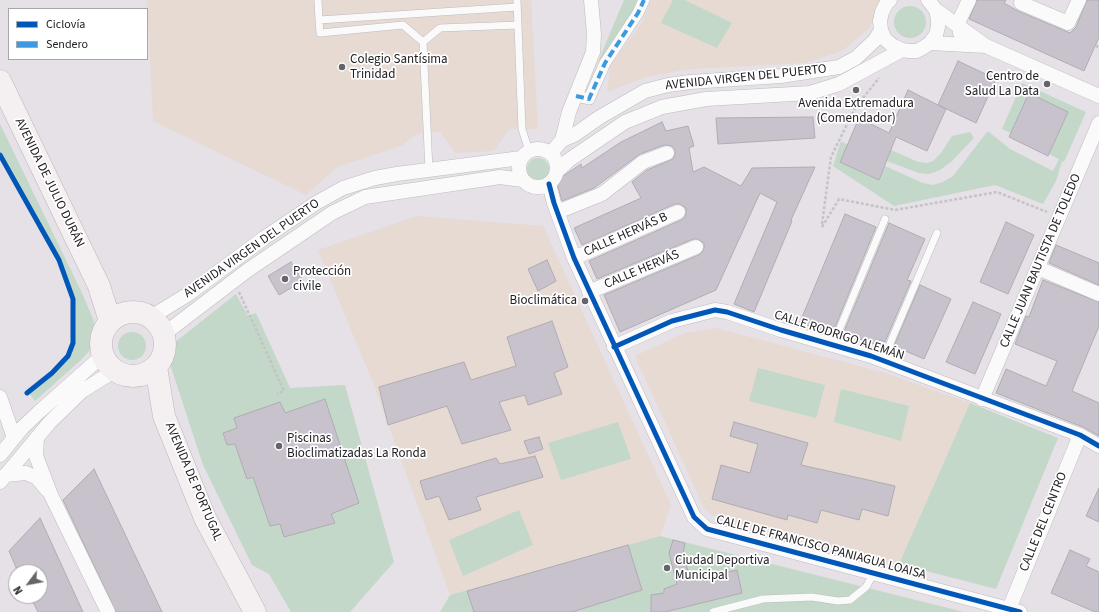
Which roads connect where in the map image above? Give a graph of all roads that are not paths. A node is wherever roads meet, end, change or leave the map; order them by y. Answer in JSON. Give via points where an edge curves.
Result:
{"nodes":[{"id":1,"x":318,"y":0,"type":"edge"},
{"id":2,"x":591,"y":0,"type":"edge"},
{"id":3,"x":644,"y":0,"type":"edge"},
{"id":4,"x":890,"y":0,"type":"edge"},
{"id":5,"x":969,"y":0,"type":"edge"},
{"id":6,"x":1023,"y":0,"type":"edge"},
{"id":7,"x":1079,"y":0,"type":"edge"},
{"id":8,"x":517,"y":4,"type":"edge"},
{"id":9,"x":932,"y":5,"type":"edge"},
{"id":10,"x":319,"y":20,"type":"junction"},
{"id":11,"x":518,"y":25,"type":"junction"},
{"id":12,"x":957,"y":25,"type":"junction"},
{"id":13,"x":881,"y":30,"type":"junction"},
{"id":14,"x":423,"y":42,"type":"junction"},
{"id":15,"x":930,"y":42,"type":"junction"},
{"id":16,"x":951,"y":44,"type":"junction"},
{"id":17,"x":986,"y":46,"type":"junction"},
{"id":18,"x":902,"y":50,"type":"junction"},
{"id":19,"x":0,"y":81,"type":"edge"},
{"id":20,"x":576,"y":96,"type":"junction"},
{"id":21,"x":1099,"y":96,"type":"edge"},
{"id":22,"x":1099,"y":124,"type":"edge"},
{"id":23,"x":562,"y":140,"type":"junction"},
{"id":24,"x":550,"y":153,"type":"junction"},
{"id":25,"x":667,"y":153,"type":"dead end"},
{"id":26,"x":525,"y":154,"type":"junction"},
{"id":27,"x":429,"y":170,"type":"junction"},
{"id":28,"x":556,"y":171,"type":"junction"},
{"id":29,"x":523,"y":180,"type":"junction"},
{"id":30,"x":543,"y":186,"type":"junction"},
{"id":31,"x":556,"y":208,"type":"junction"},
{"id":32,"x":678,"y":212,"type":"dead end"},
{"id":33,"x":884,"y":219,"type":"dead end"},
{"id":34,"x":937,"y":233,"type":"dead end"},
{"id":35,"x":696,"y":247,"type":"dead end"},
{"id":36,"x":574,"y":258,"type":"junction"},
{"id":37,"x":1038,"y":268,"type":"junction"},
{"id":38,"x":98,"y":286,"type":"junction"},
{"id":39,"x":589,"y":292,"type":"junction"},
{"id":40,"x":1099,"y":294,"type":"edge"},
{"id":41,"x":110,"y":321,"type":"junction"},
{"id":42,"x":149,"y":321,"type":"junction"},
{"id":43,"x":833,"y":345,"type":"junction"},
{"id":44,"x":614,"y":348,"type":"junction"},
{"id":45,"x":883,"y":360,"type":"junction"},
{"id":46,"x":156,"y":367,"type":"junction"},
{"id":47,"x":117,"y":368,"type":"junction"},
{"id":48,"x":982,"y":399,"type":"junction"},
{"id":49,"x":2,"y":402,"type":"edge"},
{"id":50,"x":164,"y":416,"type":"junction"},
{"id":51,"x":18,"y":433,"type":"junction"},
{"id":52,"x":1080,"y":435,"type":"junction"},
{"id":53,"x":37,"y":437,"type":"junction"},
{"id":54,"x":1099,"y":446,"type":"edge"},
{"id":55,"x":0,"y":455,"type":"edge"},
{"id":56,"x":3,"y":478,"type":"edge"},
{"id":57,"x":51,"y":495,"type":"junction"},
{"id":58,"x":874,"y":573,"type":"junction"},
{"id":59,"x":1015,"y":610,"type":"edge"},
{"id":60,"x":108,"y":612,"type":"edge"},
{"id":61,"x":255,"y":612,"type":"edge"},
{"id":62,"x":713,"y":612,"type":"edge"}],
"edges":[{"from":1,"to":10,"type":"lane"},
{"from":2,"to":20,"type":"street","via":[[593,52]]},
{"from":3,"to":20,"type":"street","via":[[605,63],[589,99]]},
{"from":4,"to":13,"type":"street","via":[[882,12]]},
{"from":5,"to":12,"type":"street"},
{"from":6,"to":7,"type":"street","via":[[1021,3],[1068,23]]},
{"from":8,"to":10,"type":"lane"},
{"from":8,"to":11,"type":"lane"},
{"from":9,"to":12,"type":"street"},
{"from":9,"to":15,"type":"street","via":[[938,18],[938,27]]},
{"from":10,"to":14,"type":"lane","via":[[320,33],[403,25]]},
{"from":11,"to":14,"type":"lane","via":[[440,28]]},
{"from":11,"to":26,"type":"lane"},
{"from":12,"to":16,"type":"street","via":[[961,31],[960,36]]},
{"from":12,"to":17,"type":"street"},
{"from":13,"to":18,"type":"street","via":[[892,46]]},
{"from":13,"to":23,"type":"street","name":"AVENIDA VIRGEN DEL PUERTO","via":[[875,40],[856,58],[839,67],[781,76],[690,82],[645,91]]},
{"from":14,"to":27,"type":"lane"},
{"from":15,"to":16,"type":"street"},
{"from":15,"to":18,"type":"street","via":[[917,50]]},
{"from":16,"to":17,"type":"street"},
{"from":17,"to":21,"type":"street"},
{"from":18,"to":28,"type":"street","name":"AVENIDA VIRGEN DEL PUERTO","via":[[839,84],[810,93],[706,99],[662,107],[625,122]]},
{"from":19,"to":38,"type":"main road","name":"AVENIDA DE JULIO DURÁN"},
{"from":20,"to":23,"type":"street"},
{"from":22,"to":37,"type":"street","name":"CALLE JUAN BAUTISTA DE TOLEDO"},
{"from":23,"to":24,"type":"street"},
{"from":24,"to":26,"type":"street","via":[[541,149]]},
{"from":24,"to":28,"type":"street","via":[[555,159]]},
{"from":25,"to":31,"type":"street","via":[[643,162],[602,194]]},
{"from":26,"to":27,"type":"street","name":"AVENIDA VIRGEN DEL PUERTO"},
{"from":26,"to":29,"type":"street","via":[[518,166]]},
{"from":27,"to":42,"type":"street","name":"AVENIDA VIRGEN DEL PUERTO","via":[[375,178],[343,188],[264,238]]},
{"from":28,"to":30,"type":"street","via":[[554,178]]},
{"from":29,"to":30,"type":"street","via":[[531,186]]},
{"from":29,"to":42,"type":"street","name":"AVENIDA VIRGEN DEL PUERTO","via":[[500,177],[366,198],[332,212],[234,280]]},
{"from":30,"to":31,"type":"street","name":"CALLE DE FRANCISCO PANIAGUA LOAISA"},
{"from":31,"to":36,"type":"street","name":"CALLE DE FRANCISCO PANIAGUA LOAISA"},
{"from":32,"to":36,"type":"street","name":"CALLE HERVÁS B"},
{"from":33,"to":43,"type":"lane"},
{"from":34,"to":45,"type":"lane"},
{"from":35,"to":39,"type":"street","name":"CALLE HERVÁS"},
{"from":36,"to":39,"type":"street","name":"CALLE DE FRANCISCO PANIAGUA LOAISA"},
{"from":37,"to":40,"type":"street"},
{"from":37,"to":48,"type":"street","name":"CALLE JUAN BAUTISTA DE TOLEDO"},
{"from":38,"to":41,"type":"main road","name":"AVENIDA DE JULIO DURÁN"},
{"from":38,"to":42,"type":"main road","name":"AVENIDA DE JULIO DURÁN"},
{"from":39,"to":44,"type":"street","name":"CALLE DE FRANCISCO PANIAGUA LOAISA"},
{"from":41,"to":42,"type":"main road","via":[[120,314]]},
{"from":41,"to":47,"type":"main road","via":[[104,328],[100,347]]},
{"from":42,"to":46,"type":"main road","via":[[165,343],[161,360]]},
{"from":43,"to":44,"type":"street","name":"CALLE RODRIGO ALEMÁN","via":[[715,310],[672,321]]},
{"from":43,"to":45,"type":"street","name":"CALLE RODRIGO ALEMÁN"},
{"from":44,"to":58,"type":"street","name":"CALLE DE FRANCISCO PANIAGUA LOAISA","via":[[694,517],[707,529]]},
{"from":45,"to":48,"type":"street","name":"CALLE RODRIGO ALEMÁN"},
{"from":46,"to":47,"type":"main road","via":[[142,375]]},
{"from":46,"to":50,"type":"main road","name":"AVENIDA DE PORTUGAL"},
{"from":47,"to":50,"type":"main road","name":"AVENIDA DE PORTUGAL"},
{"from":47,"to":51,"type":"street","via":[[74,380]]},
{"from":47,"to":53,"type":"street","via":[[82,391]]},
{"from":48,"to":52,"type":"street","name":"CALLE RODRIGO ALEMÁN"},
{"from":49,"to":51,"type":"street"},
{"from":50,"to":61,"type":"main road","name":"AVENIDA DE PORTUGAL","via":[[205,518]]},
{"from":51,"to":55,"type":"street"},
{"from":52,"to":54,"type":"street","name":"CALLE RODRIGO ALEMÁN"},
{"from":52,"to":59,"type":"street","name":"CALLE DEL CENTRO"},
{"from":53,"to":56,"type":"street"},
{"from":53,"to":57,"type":"street","via":[[36,456]]},
{"from":56,"to":57,"type":"street","via":[[26,473],[37,478]]},
{"from":57,"to":60,"type":"street"},
{"from":58,"to":59,"type":"street","name":"CALLE DE FRANCISCO PANIAGUA LOAISA"},
{"from":58,"to":62,"type":"lane","via":[[866,587],[850,600],[812,597],[763,599]]}]}
